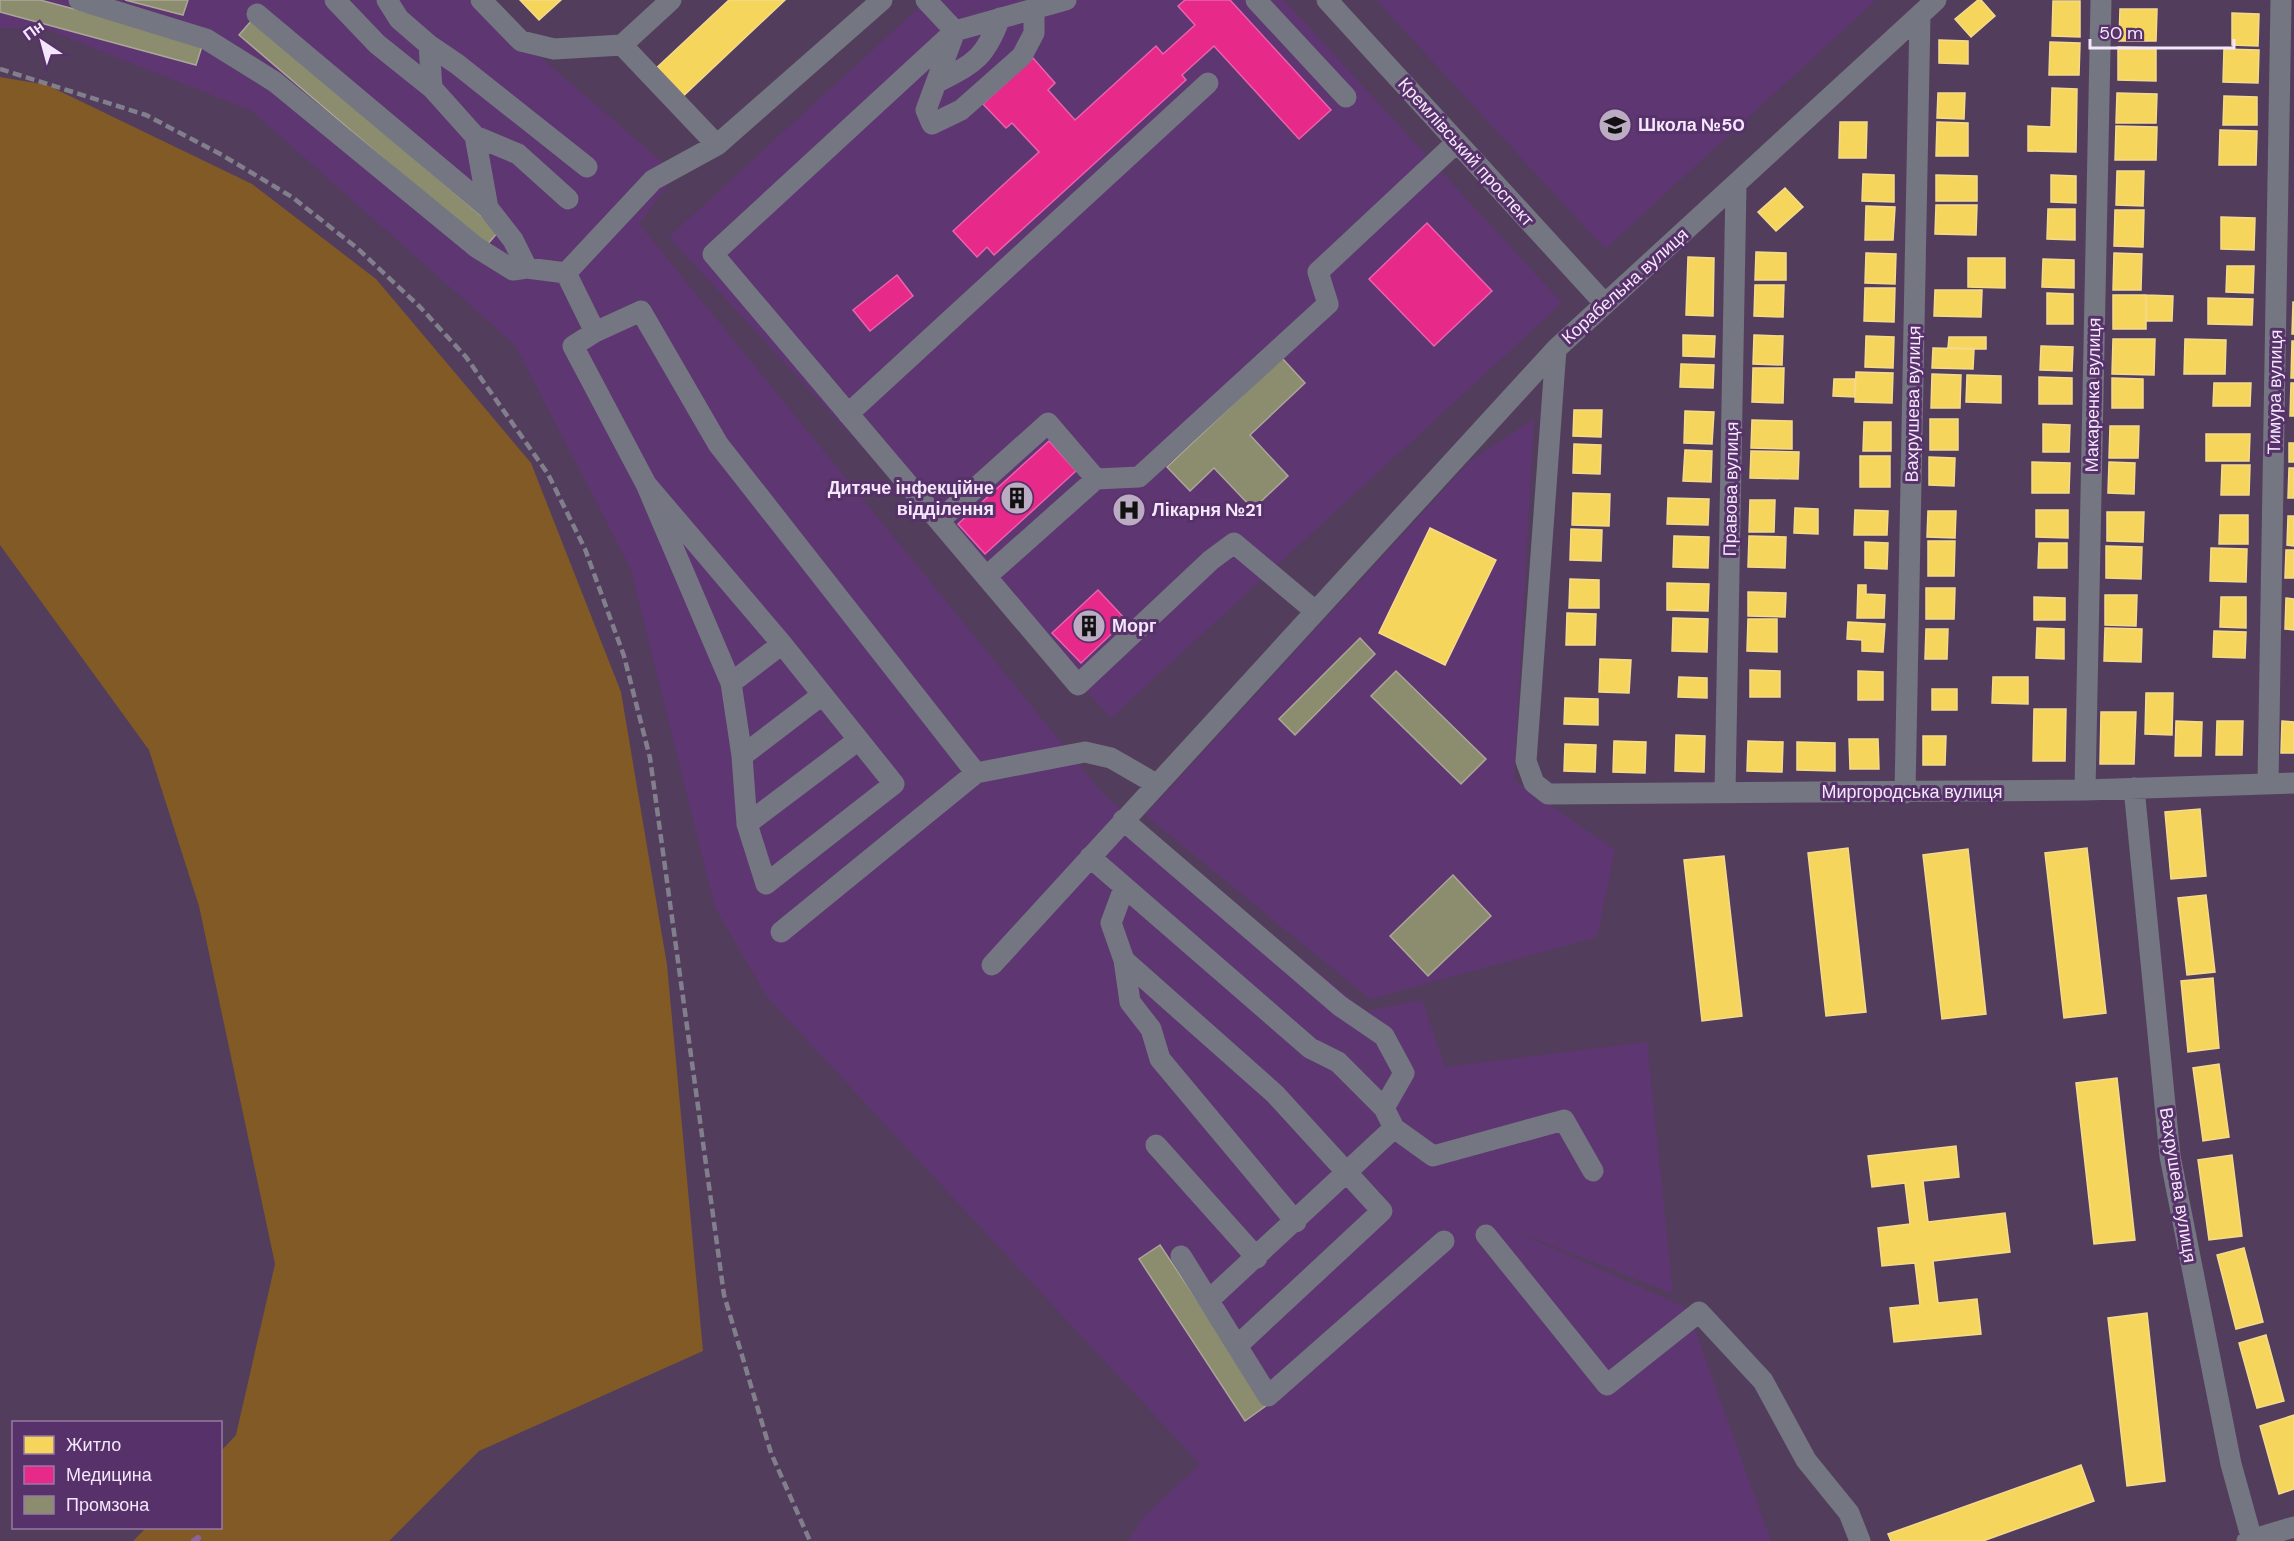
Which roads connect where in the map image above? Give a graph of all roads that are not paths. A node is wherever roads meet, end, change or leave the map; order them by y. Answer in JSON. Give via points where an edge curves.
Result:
{"nodes":[{"id":1,"x":79,"y":0,"type":"edge"},
{"id":2,"x":335,"y":0,"type":"edge"},
{"id":3,"x":387,"y":0,"type":"edge"},
{"id":4,"x":481,"y":0,"type":"edge"},
{"id":5,"x":671,"y":0,"type":"edge"},
{"id":6,"x":882,"y":0,"type":"edge"},
{"id":7,"x":927,"y":0,"type":"edge"},
{"id":8,"x":1066,"y":0,"type":"edge"},
{"id":9,"x":1256,"y":0,"type":"edge"},
{"id":10,"x":1327,"y":0,"type":"edge"},
{"id":11,"x":1936,"y":0,"type":"edge"},
{"id":12,"x":2101,"y":0,"type":"edge"},
{"id":13,"x":2281,"y":0,"type":"edge"},
{"id":14,"x":1034,"y":9,"type":"junction"},
{"id":15,"x":257,"y":14,"type":"dead end"},
{"id":16,"x":1920,"y":15,"type":"junction"},
{"id":17,"x":1000,"y":18,"type":"junction"},
{"id":18,"x":955,"y":31,"type":"junction"},
{"id":19,"x":429,"y":45,"type":"junction"},
{"id":20,"x":622,"y":45,"type":"junction"},
{"id":21,"x":936,"y":83,"type":"junction"},
{"id":22,"x":1208,"y":83,"type":"dead end"},
{"id":23,"x":432,"y":88,"type":"junction"},
{"id":24,"x":1346,"y":97,"type":"dead end"},
{"id":25,"x":475,"y":136,"type":"junction"},
{"id":26,"x":1457,"y":142,"type":"junction"},
{"id":27,"x":717,"y":145,"type":"junction"},
{"id":28,"x":587,"y":167,"type":"dead end"},
{"id":29,"x":1736,"y":185,"type":"junction"},
{"id":30,"x":568,"y":199,"type":"dead end"},
{"id":31,"x":488,"y":208,"type":"junction"},
{"id":32,"x":527,"y":268,"type":"junction"},
{"id":33,"x":566,"y":273,"type":"junction"},
{"id":34,"x":1605,"y":304,"type":"junction"},
{"id":35,"x":595,"y":332,"type":"junction"},
{"id":36,"x":1556,"y":349,"type":"junction"},
{"id":37,"x":848,"y":414,"type":"junction"},
{"id":38,"x":1096,"y":479,"type":"junction"},
{"id":39,"x":646,"y":484,"type":"junction"},
{"id":40,"x":940,"y":520,"type":"junction"},
{"id":41,"x":987,"y":576,"type":"junction"},
{"id":42,"x":1315,"y":611,"type":"junction"},
{"id":43,"x":782,"y":644,"type":"junction"},
{"id":44,"x":731,"y":682,"type":"junction"},
{"id":45,"x":822,"y":695,"type":"junction"},
{"id":46,"x":857,"y":741,"type":"junction"},
{"id":47,"x":742,"y":756,"type":"junction"},
{"id":48,"x":976,"y":773,"type":"junction"},
{"id":49,"x":1534,"y":783,"type":"joint"},
{"id":50,"x":2294,"y":783,"type":"edge"},
{"id":51,"x":1156,"y":784,"type":"junction"},
{"id":52,"x":2268,"y":784,"type":"junction"},
{"id":53,"x":2134,"y":788,"type":"junction"},
{"id":54,"x":2085,"y":790,"type":"junction"},
{"id":55,"x":1725,"y":793,"type":"junction"},
{"id":56,"x":1905,"y":793,"type":"junction"},
{"id":57,"x":1123,"y":820,"type":"junction"},
{"id":58,"x":747,"y":824,"type":"junction"},
{"id":59,"x":1090,"y":856,"type":"junction"},
{"id":60,"x":1124,"y":888,"type":"junction"},
{"id":61,"x":781,"y":932,"type":"dead end"},
{"id":62,"x":1124,"y":960,"type":"junction"},
{"id":63,"x":992,"y":965,"type":"dead end"},
{"id":64,"x":1384,"y":1108,"type":"junction"},
{"id":65,"x":1394,"y":1128,"type":"junction"},
{"id":66,"x":1156,"y":1145,"type":"dead end"},
{"id":67,"x":1593,"y":1171,"type":"dead end"},
{"id":68,"x":1347,"y":1174,"type":"junction"},
{"id":69,"x":1296,"y":1222,"type":"junction"},
{"id":70,"x":1486,"y":1235,"type":"dead end"},
{"id":71,"x":1444,"y":1241,"type":"dead end"},
{"id":72,"x":1181,"y":1256,"type":"dead end"},
{"id":73,"x":1257,"y":1258,"type":"junction"},
{"id":74,"x":1209,"y":1300,"type":"junction"},
{"id":75,"x":1237,"y":1346,"type":"junction"},
{"id":76,"x":2294,"y":1527,"type":"edge"},
{"id":77,"x":2249,"y":1540,"type":"edge"},
{"id":78,"x":1860,"y":1541,"type":"edge"}],
"edges":[{"from":1,"to":32,"type":"street","via":[[206,39],[275,82],[476,247],[513,270]]},
{"from":2,"to":23,"type":"street","via":[[377,44]]},
{"from":3,"to":19,"type":"street","via":[[399,19]]},
{"from":4,"to":20,"type":"street","via":[[521,41],[554,49]]},
{"from":5,"to":20,"type":"street"},
{"from":6,"to":27,"type":"street"},
{"from":7,"to":18,"type":"street"},
{"from":8,"to":14,"type":"street"},
{"from":9,"to":24,"type":"street"},
{"from":10,"to":26,"type":"street","name":"Кремлівський проспект"},
{"from":11,"to":16,"type":"street","name":"Корабельна вулиця"},
{"from":12,"to":54,"type":"street","name":"Макаренка вулиця"},
{"from":13,"to":52,"type":"street","name":"Тимура вулиця"},
{"from":14,"to":17,"type":"street"},
{"from":14,"to":21,"type":"street","via":[[1034,33],[1022,56],[962,110],[932,124],[926,110]]},
{"from":15,"to":31,"type":"street"},
{"from":16,"to":29,"type":"street","name":"Корабельна вулиця"},
{"from":16,"to":56,"type":"street","name":"Вахрушева вулиця"},
{"from":17,"to":18,"type":"street"},
{"from":17,"to":21,"type":"street","via":[[989,47],[969,66]]},
{"from":18,"to":21,"type":"street"},
{"from":18,"to":37,"type":"street","via":[[713,254]]},
{"from":19,"to":23,"type":"street"},
{"from":19,"to":28,"type":"street"},
{"from":20,"to":27,"type":"street"},
{"from":22,"to":37,"type":"street"},
{"from":23,"to":25,"type":"street"},
{"from":25,"to":30,"type":"street","via":[[518,154]]},
{"from":25,"to":31,"type":"street"},
{"from":26,"to":34,"type":"street","name":"Кремлівський проспект"},
{"from":26,"to":38,"type":"street","via":[[1318,272],[1328,304],[1139,477]]},
{"from":27,"to":33,"type":"street","via":[[653,180]]},
{"from":29,"to":34,"type":"street","name":"Корабельна вулиця"},
{"from":29,"to":55,"type":"street","name":"Правова вулиця"},
{"from":31,"to":32,"type":"street","via":[[513,240]]},
{"from":32,"to":33,"type":"street"},
{"from":33,"to":35,"type":"street"},
{"from":34,"to":36,"type":"street","name":"Корабельна вулиця"},
{"from":35,"to":39,"type":"street","via":[[573,346]]},
{"from":35,"to":48,"type":"street","via":[[641,310],[718,444]]},
{"from":36,"to":42,"type":"street"},
{"from":36,"to":49,"type":"street","name":"Корабельна вулиця","via":[[1526,761]]},
{"from":37,"to":40,"type":"street"},
{"from":38,"to":40,"type":"street","via":[[1047,423]]},
{"from":38,"to":41,"type":"street"},
{"from":39,"to":43,"type":"street"},
{"from":39,"to":44,"type":"street"},
{"from":40,"to":41,"type":"street"},
{"from":41,"to":42,"type":"street","via":[[1078,685],[1234,543]]},
{"from":42,"to":51,"type":"street"},
{"from":43,"to":44,"type":"street"},
{"from":43,"to":45,"type":"street"},
{"from":44,"to":47,"type":"street"},
{"from":45,"to":46,"type":"street"},
{"from":45,"to":47,"type":"street"},
{"from":46,"to":58,"type":"street"},
{"from":46,"to":58,"type":"street","via":[[894,784],[766,884]]},
{"from":47,"to":58,"type":"street"},
{"from":48,"to":51,"type":"street","via":[[1085,752],[1111,758]]},
{"from":48,"to":61,"type":"street"},
{"from":49,"to":55,"type":"street","name":"Миргородська вулиця","via":[[1548,794]]},
{"from":50,"to":52,"type":"street","name":"Миргородська вулиця"},
{"from":51,"to":57,"type":"street"},
{"from":52,"to":53,"type":"street","name":"Миргородська вулиця"},
{"from":53,"to":54,"type":"street","name":"Миргородська вулиця"},
{"from":53,"to":77,"type":"street","name":"Вахрушева вулиця","via":[[2170,1156]]},
{"from":54,"to":56,"type":"street","name":"Миргородська вулиця"},
{"from":55,"to":56,"type":"street","name":"Миргородська вулиця"},
{"from":57,"to":59,"type":"street"},
{"from":57,"to":64,"type":"street","via":[[1340,1006],[1384,1036],[1404,1074]]},
{"from":59,"to":60,"type":"street"},
{"from":59,"to":63,"type":"street"},
{"from":60,"to":62,"type":"street","via":[[1111,923]]},
{"from":60,"to":64,"type":"street","via":[[1310,1048],[1338,1062]]},
{"from":62,"to":68,"type":"street","via":[[1275,1094]]},
{"from":62,"to":69,"type":"street","via":[[1130,1002],[1151,1029],[1160,1059]]},
{"from":64,"to":65,"type":"street"},
{"from":65,"to":67,"type":"street","via":[[1433,1156],[1564,1120]]},
{"from":65,"to":68,"type":"street"},
{"from":66,"to":73,"type":"street"},
{"from":68,"to":69,"type":"street"},
{"from":68,"to":75,"type":"street","via":[[1382,1211]]},
{"from":69,"to":73,"type":"street"},
{"from":70,"to":78,"type":"street","via":[[1607,1385],[1699,1312],[1763,1381],[1806,1460],[1849,1513]]},
{"from":71,"to":75,"type":"street","via":[[1268,1396]]},
{"from":72,"to":74,"type":"street"},
{"from":73,"to":74,"type":"street"},
{"from":74,"to":75,"type":"street"},
{"from":76,"to":77,"type":"street"}]}
